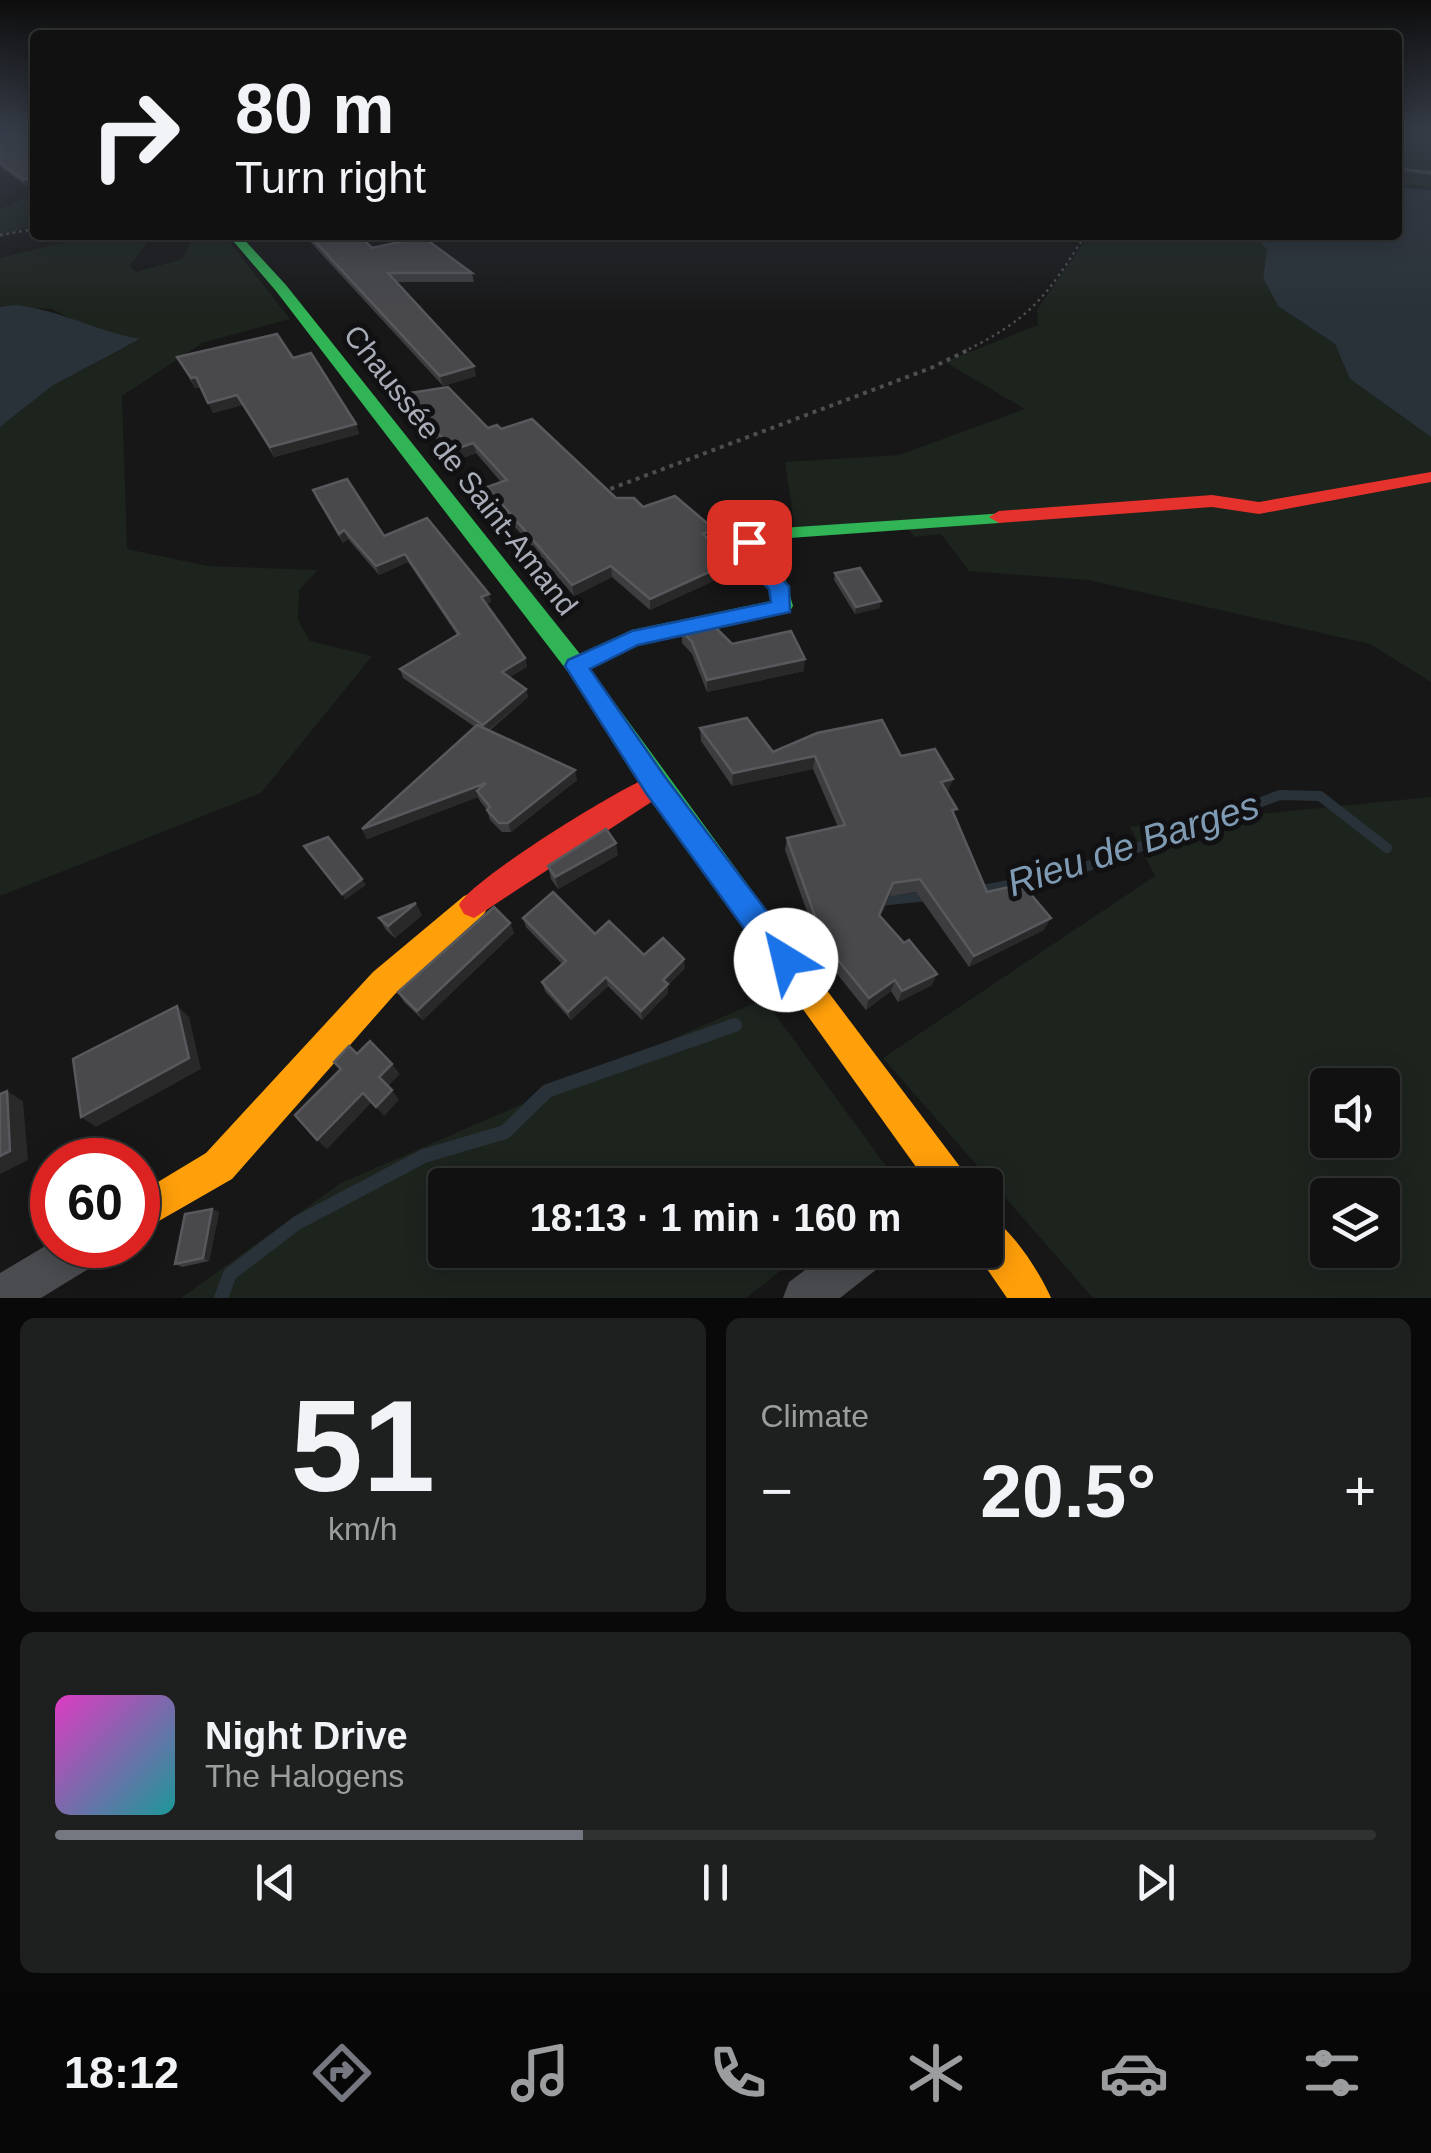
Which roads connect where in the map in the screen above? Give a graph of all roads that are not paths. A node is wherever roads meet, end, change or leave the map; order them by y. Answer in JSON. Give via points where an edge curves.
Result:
{"nodes":[{"id":1,"x":238,"y":240,"type":"edge"},
{"id":2,"x":1431,"y":478,"type":"edge"},
{"id":3,"x":576,"y":666,"type":"junction"},
{"id":4,"x":656,"y":785,"type":"junction"},
{"id":5,"x":938,"y":1168,"type":"edge"},
{"id":6,"x":160,"y":1202,"type":"edge"},
{"id":7,"x":1003,"y":1258,"type":"edge"},
{"id":8,"x":50,"y":1268,"type":"edge"},
{"id":9,"x":844,"y":1268,"type":"edge"},
{"id":10,"x":0,"y":1298,"type":"edge"},
{"id":11,"x":805,"y":1298,"type":"edge"},
{"id":12,"x":1031,"y":1298,"type":"edge"}],
"edges":[{"from":1,"to":3,"type":"main road","name":"Chaussée de Saint-Amand"},
{"from":2,"to":3,"type":"main road","via":[[1260,508],[1212,500],[772,532],[749,542],[751,562],[779,586],[782,606],[632,638]]},
{"from":3,"to":4,"type":"main road","name":"Chaussée de Saint-Amand"},
{"from":4,"to":5,"type":"main road","name":"Chaussée de Saint-Amand"},
{"from":4,"to":6,"type":"main road","via":[[501,882],[384,983],[219,1166]]},
{"from":7,"to":12,"type":"main road"},
{"from":8,"to":10,"type":"street"},
{"from":9,"to":11,"type":"street"}]}
